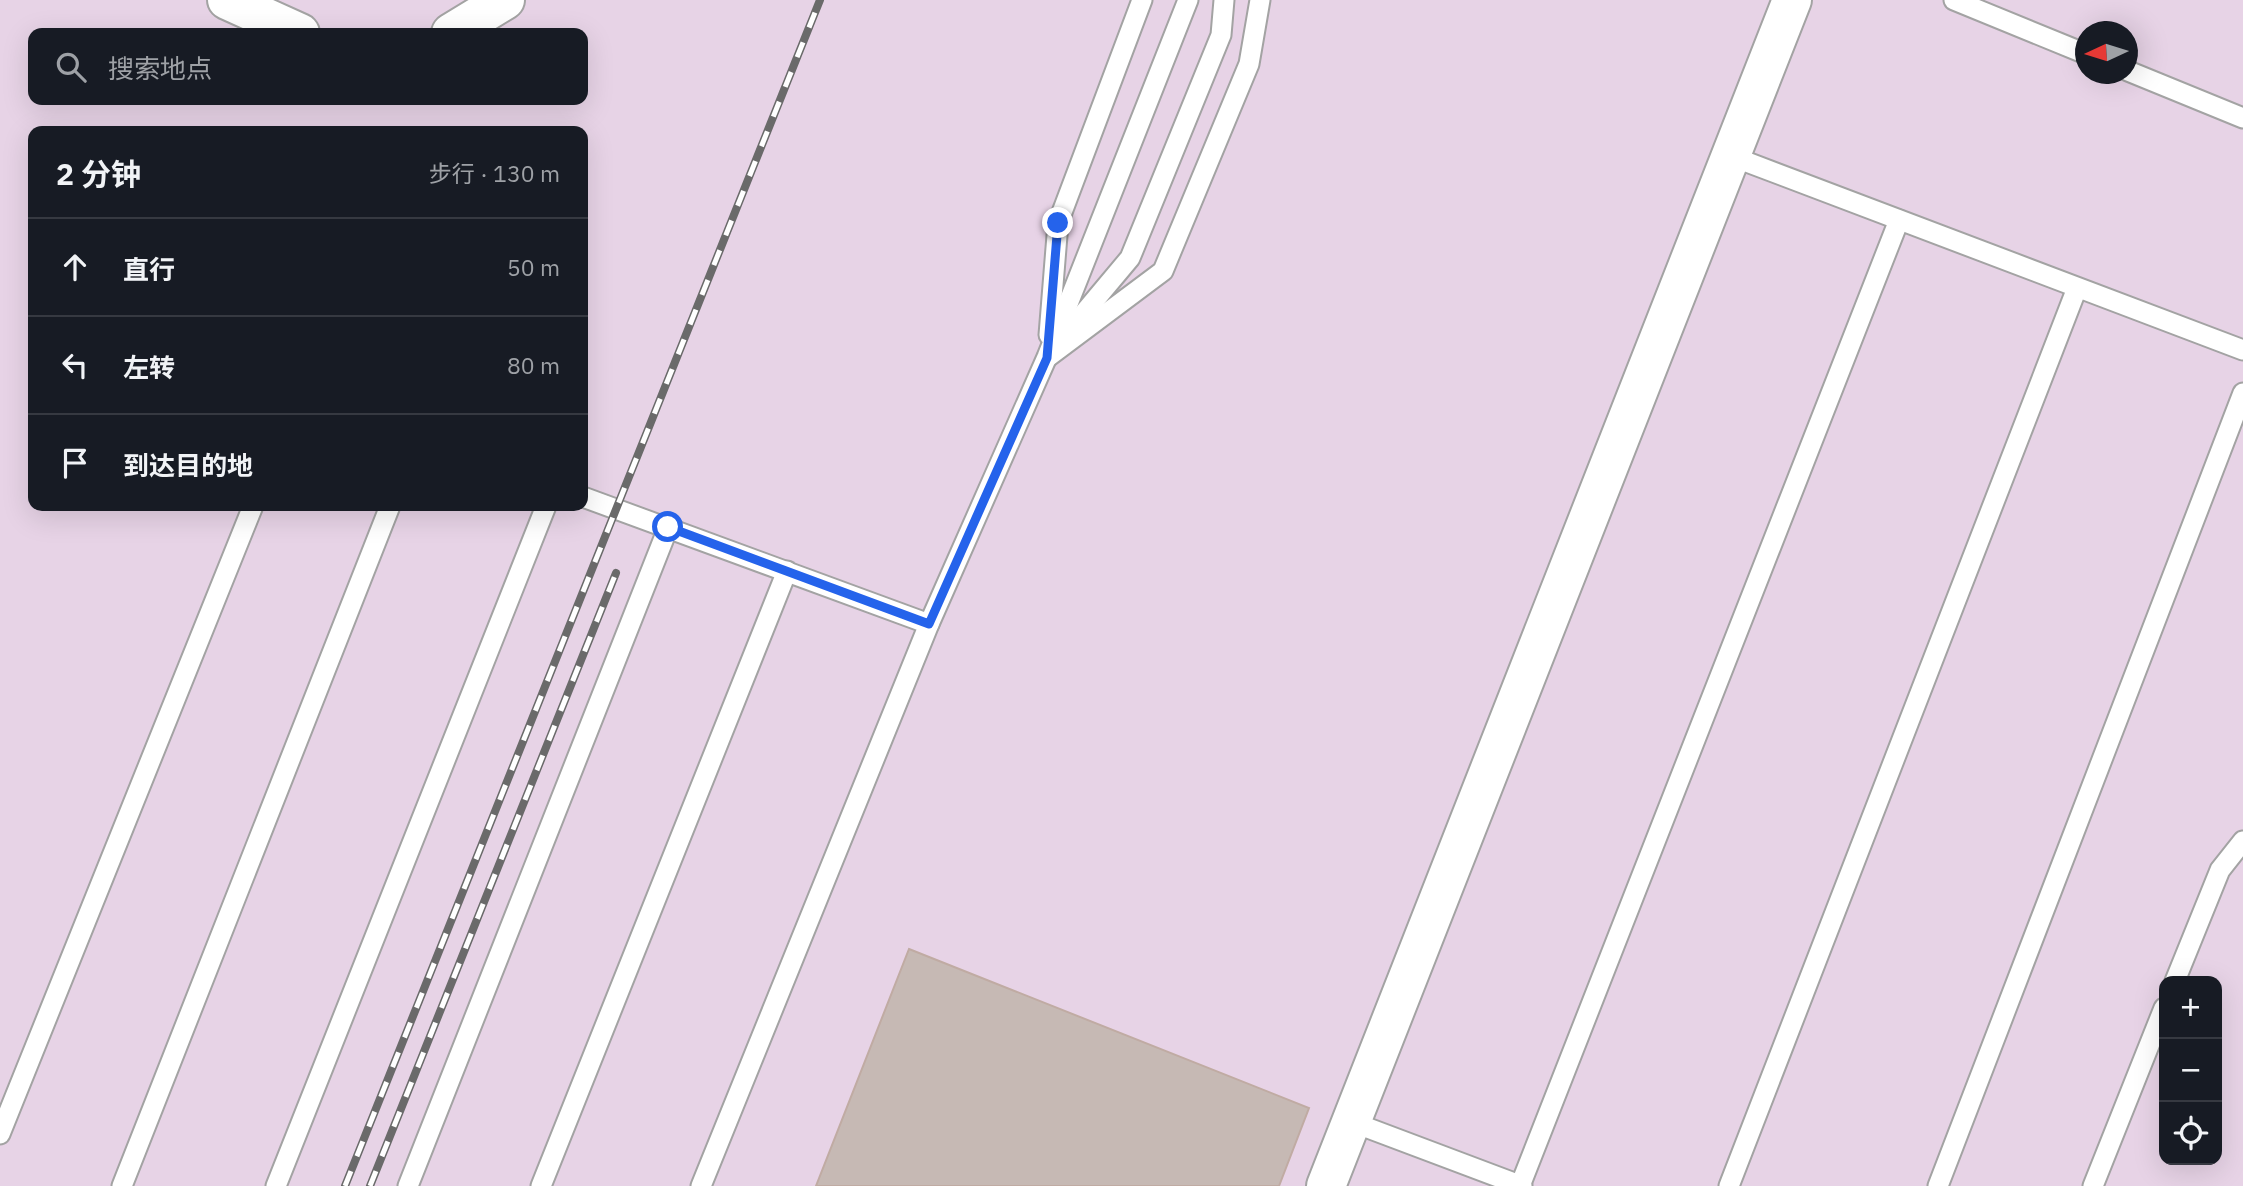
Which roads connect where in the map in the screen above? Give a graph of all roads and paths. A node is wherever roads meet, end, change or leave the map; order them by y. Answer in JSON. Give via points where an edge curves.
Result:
{"nodes":[{"id":1,"x":227,"y":0,"type":"edge"},
{"id":2,"x":505,"y":0,"type":"edge"},
{"id":3,"x":1142,"y":0,"type":"edge"},
{"id":4,"x":1188,"y":0,"type":"edge"},
{"id":5,"x":1224,"y":0,"type":"edge"},
{"id":6,"x":1260,"y":0,"type":"edge"},
{"id":7,"x":1792,"y":0,"type":"edge"},
{"id":8,"x":1954,"y":0,"type":"edge"},
{"id":9,"x":289,"y":28,"type":"edge"},
{"id":10,"x":459,"y":28,"type":"edge"},
{"id":11,"x":2075,"y":50,"type":"edge"},
{"id":12,"x":2138,"y":75,"type":"edge"},
{"id":13,"x":2243,"y":118,"type":"edge"},
{"id":14,"x":1731,"y":156,"type":"junction"},
{"id":15,"x":1899,"y":220,"type":"junction"},
{"id":16,"x":2077,"y":288,"type":"junction"},
{"id":17,"x":2243,"y":350,"type":"edge"},
{"id":18,"x":1047,"y":358,"type":"junction"},
{"id":19,"x":2243,"y":393,"type":"edge"},
{"id":20,"x":588,"y":499,"type":"edge"},
{"id":21,"x":251,"y":511,"type":"edge"},
{"id":22,"x":388,"y":511,"type":"edge"},
{"id":23,"x":544,"y":511,"type":"edge"},
{"id":24,"x":668,"y":527,"type":"junction"},
{"id":25,"x":786,"y":571,"type":"junction"},
{"id":26,"x":929,"y":624,"type":"junction"},
{"id":27,"x":2243,"y":841,"type":"edge"},
{"id":28,"x":2177,"y":976,"type":"edge"},
{"id":29,"x":2159,"y":1020,"type":"edge"},
{"id":30,"x":1352,"y":1122,"type":"junction"},
{"id":31,"x":0,"y":1134,"type":"edge"},
{"id":32,"x":122,"y":1186,"type":"edge"},
{"id":33,"x":276,"y":1186,"type":"edge"},
{"id":34,"x":408,"y":1186,"type":"edge"},
{"id":35,"x":541,"y":1186,"type":"edge"},
{"id":36,"x":701,"y":1186,"type":"edge"},
{"id":37,"x":1326,"y":1186,"type":"edge"},
{"id":38,"x":1520,"y":1186,"type":"edge"},
{"id":39,"x":1729,"y":1186,"type":"edge"},
{"id":40,"x":1938,"y":1186,"type":"edge"},
{"id":41,"x":2093,"y":1186,"type":"edge"}],
"edges":[{"from":1,"to":9,"type":"street"},
{"from":2,"to":10,"type":"street"},
{"from":3,"to":18,"type":"lane","via":[[1058,223]]},
{"from":4,"to":18,"type":"lane"},
{"from":5,"to":18,"type":"lane","via":[[1221,35],[1130,258]]},
{"from":6,"to":18,"type":"lane","via":[[1249,64],[1163,271]]},
{"from":7,"to":14,"type":"street"},
{"from":8,"to":11,"type":"lane"},
{"from":12,"to":13,"type":"lane"},
{"from":14,"to":15,"type":"lane"},
{"from":14,"to":30,"type":"street"},
{"from":15,"to":16,"type":"lane"},
{"from":15,"to":38,"type":"lane"},
{"from":16,"to":17,"type":"lane"},
{"from":16,"to":39,"type":"lane"},
{"from":18,"to":26,"type":"lane"},
{"from":19,"to":40,"type":"lane"},
{"from":20,"to":24,"type":"lane"},
{"from":21,"to":31,"type":"lane"},
{"from":22,"to":32,"type":"lane"},
{"from":23,"to":33,"type":"lane"},
{"from":24,"to":25,"type":"lane"},
{"from":24,"to":34,"type":"lane"},
{"from":25,"to":26,"type":"lane"},
{"from":25,"to":35,"type":"lane"},
{"from":26,"to":36,"type":"lane"},
{"from":27,"to":28,"type":"lane","via":[[2220,870]]},
{"from":29,"to":41,"type":"lane"},
{"from":30,"to":37,"type":"street"},
{"from":30,"to":38,"type":"lane"}]}
